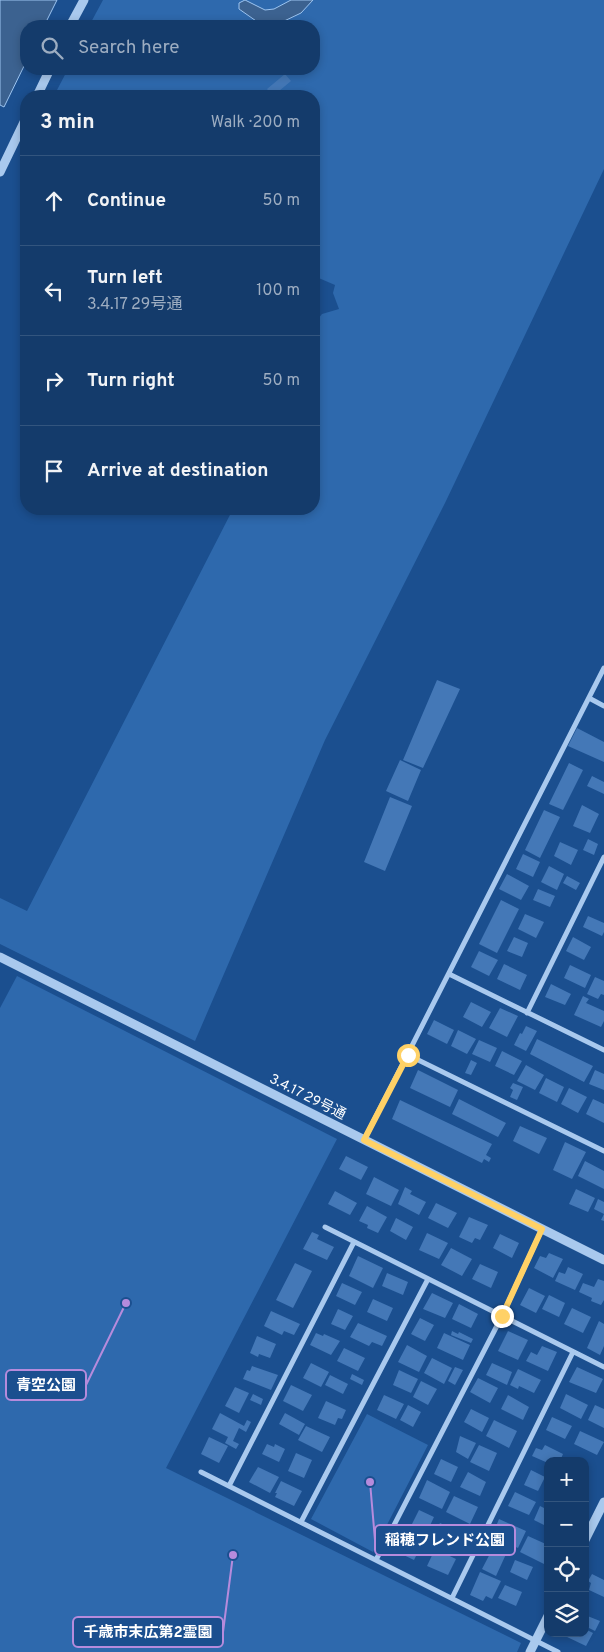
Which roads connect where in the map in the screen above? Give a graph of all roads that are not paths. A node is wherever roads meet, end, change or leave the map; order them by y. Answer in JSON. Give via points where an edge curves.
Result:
{"nodes":[{"id":1,"x":84,"y":0,"type":"edge"},
{"id":2,"x":73,"y":20,"type":"edge"},
{"id":3,"x":47,"y":75,"type":"edge"},
{"id":4,"x":39,"y":90,"type":"edge"},
{"id":5,"x":20,"y":130,"type":"edge"},
{"id":6,"x":0,"y":172,"type":"edge"},
{"id":7,"x":604,"y":668,"type":"edge"},
{"id":8,"x":589,"y":698,"type":"junction"},
{"id":9,"x":604,"y":706,"type":"edge"},
{"id":10,"x":604,"y":857,"type":"edge"},
{"id":11,"x":0,"y":957,"type":"edge"},
{"id":12,"x":448,"y":974,"type":"junction"},
{"id":13,"x":527,"y":1013,"type":"junction"},
{"id":14,"x":604,"y":1050,"type":"edge"},
{"id":15,"x":408,"y":1055,"type":"junction"},
{"id":16,"x":364,"y":1140,"type":"junction"},
{"id":17,"x":604,"y":1151,"type":"edge"},
{"id":18,"x":324,"y":1227,"type":"dead end"},
{"id":19,"x":542,"y":1229,"type":"junction"},
{"id":20,"x":354,"y":1242,"type":"junction"},
{"id":21,"x":604,"y":1260,"type":"edge"},
{"id":22,"x":428,"y":1279,"type":"junction"},
{"id":23,"x":502,"y":1316,"type":"junction"},
{"id":24,"x":573,"y":1352,"type":"junction"},
{"id":25,"x":604,"y":1367,"type":"edge"},
{"id":26,"x":201,"y":1472,"type":"dead end"},
{"id":27,"x":230,"y":1486,"type":"junction"},
{"id":28,"x":604,"y":1502,"type":"edge"},
{"id":29,"x":301,"y":1522,"type":"junction"},
{"id":30,"x":589,"y":1532,"type":"edge"},
{"id":31,"x":376,"y":1560,"type":"junction"},
{"id":32,"x":452,"y":1598,"type":"junction"},
{"id":33,"x":544,"y":1624,"type":"edge"},
{"id":34,"x":536,"y":1641,"type":"junction"},
{"id":35,"x":530,"y":1652,"type":"edge"},
{"id":36,"x":558,"y":1652,"type":"edge"}],
"edges":[{"from":1,"to":2,"type":"street"},
{"from":3,"to":4,"type":"street"},
{"from":5,"to":6,"type":"street"},
{"from":7,"to":8,"type":"street"},
{"from":8,"to":9,"type":"street"},
{"from":8,"to":12,"type":"street"},
{"from":10,"to":13,"type":"street"},
{"from":11,"to":16,"type":"street","name":"3.4.17 29号通"},
{"from":12,"to":13,"type":"street"},
{"from":12,"to":15,"type":"street"},
{"from":13,"to":14,"type":"street"},
{"from":15,"to":16,"type":"street"},
{"from":15,"to":17,"type":"street"},
{"from":16,"to":19,"type":"street","name":"3.4.17 29号通"},
{"from":18,"to":20,"type":"street"},
{"from":19,"to":21,"type":"street","name":"3.4.17 29号通"},
{"from":19,"to":23,"type":"street"},
{"from":20,"to":22,"type":"street"},
{"from":20,"to":27,"type":"street"},
{"from":22,"to":23,"type":"street"},
{"from":22,"to":29,"type":"street"},
{"from":23,"to":24,"type":"street"},
{"from":23,"to":31,"type":"street"},
{"from":24,"to":25,"type":"street"},
{"from":24,"to":32,"type":"street"},
{"from":26,"to":27,"type":"street"},
{"from":27,"to":29,"type":"street"},
{"from":28,"to":30,"type":"street"},
{"from":29,"to":31,"type":"street"},
{"from":31,"to":32,"type":"street"},
{"from":32,"to":34,"type":"street"},
{"from":33,"to":34,"type":"street"},
{"from":34,"to":35,"type":"street"},
{"from":34,"to":36,"type":"street"}]}
